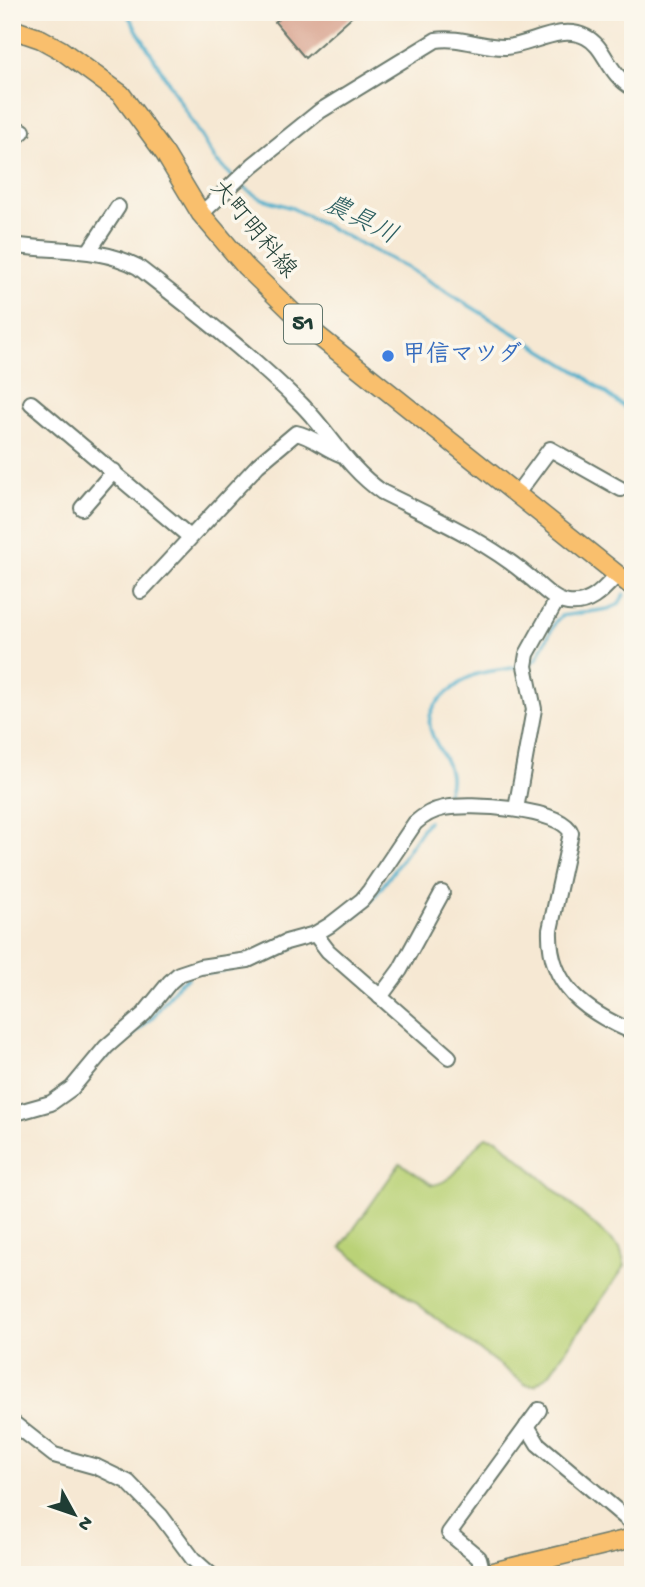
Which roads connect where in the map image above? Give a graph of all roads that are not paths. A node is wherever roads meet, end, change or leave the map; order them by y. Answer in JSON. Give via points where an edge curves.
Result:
{"nodes":[{"id":1,"x":12,"y":29,"type":"edge"},
{"id":2,"x":633,"y":88,"type":"edge"},
{"id":3,"x":118,"y":207,"type":"dead end"},
{"id":4,"x":201,"y":214,"type":"junction"},
{"id":5,"x":12,"y":245,"type":"edge"},
{"id":6,"x":89,"y":251,"type":"junction"},
{"id":7,"x":31,"y":403,"type":"dead end"},
{"id":8,"x":341,"y":455,"type":"junction"},
{"id":9,"x":114,"y":471,"type":"junction"},
{"id":10,"x":621,"y":489,"type":"dead end"},
{"id":11,"x":516,"y":495,"type":"junction"},
{"id":12,"x":82,"y":508,"type":"dead end"},
{"id":13,"x":190,"y":537,"type":"junction"},
{"id":14,"x":618,"y":575,"type":"junction"},
{"id":15,"x":633,"y":587,"type":"edge"},
{"id":16,"x":141,"y":591,"type":"dead end"},
{"id":17,"x":557,"y":600,"type":"junction"},
{"id":18,"x":516,"y":810,"type":"junction"},
{"id":19,"x":442,"y":893,"type":"dead end"},
{"id":20,"x":315,"y":934,"type":"junction"},
{"id":21,"x":380,"y":996,"type":"junction"},
{"id":22,"x":633,"y":1032,"type":"edge"},
{"id":23,"x":449,"y":1057,"type":"dead end"},
{"id":24,"x":12,"y":1114,"type":"edge"},
{"id":25,"x":539,"y":1409,"type":"dead end"},
{"id":26,"x":12,"y":1422,"type":"edge"},
{"id":27,"x":527,"y":1426,"type":"junction"},
{"id":28,"x":633,"y":1524,"type":"edge"},
{"id":29,"x":633,"y":1538,"type":"edge"},
{"id":30,"x":211,"y":1575,"type":"edge"},
{"id":31,"x":482,"y":1575,"type":"edge"}],
"edges":[{"from":1,"to":4,"type":"main road","name":"大町明科線","number":"51","via":[[61,50],[121,94]]},
{"from":2,"to":4,"type":"street","via":[[615,75],[598,48],[583,35],[547,36],[507,47],[436,40],[320,111]]},
{"from":3,"to":6,"type":"street"},
{"from":4,"to":11,"type":"main road","name":"大町明科線","number":"51","via":[[245,266],[312,331]]},
{"from":5,"to":6,"type":"street"},
{"from":6,"to":8,"type":"street","via":[[138,267],[252,358],[302,404]]},
{"from":7,"to":9,"type":"street"},
{"from":8,"to":13,"type":"street","via":[[296,433],[258,465]]},
{"from":8,"to":17,"type":"street","via":[[382,492],[506,557]]},
{"from":9,"to":12,"type":"street"},
{"from":9,"to":13,"type":"street"},
{"from":10,"to":11,"type":"street","via":[[550,449]]},
{"from":11,"to":14,"type":"main road","name":"大町明科線","number":"51"},
{"from":13,"to":16,"type":"street"},
{"from":14,"to":15,"type":"main road","name":"大町明科線","number":"51"},
{"from":14,"to":17,"type":"street","via":[[600,594],[581,604]]},
{"from":17,"to":18,"type":"street","via":[[527,654],[534,709]]},
{"from":18,"to":20,"type":"street","via":[[448,807],[424,815],[362,900]]},
{"from":18,"to":22,"type":"street","via":[[556,819],[566,824],[570,833],[550,930],[553,965],[559,977],[578,1000]]},
{"from":19,"to":21,"type":"street","via":[[400,970]]},
{"from":20,"to":21,"type":"street"},
{"from":20,"to":24,"type":"street","via":[[248,960],[179,974],[72,1088],[51,1103]]},
{"from":21,"to":23,"type":"street"},
{"from":25,"to":27,"type":"street"},
{"from":26,"to":30,"type":"street","via":[[54,1455],[128,1482]]},
{"from":27,"to":28,"type":"street","via":[[538,1444]]},
{"from":27,"to":31,"type":"street","via":[[449,1533],[479,1558]]},
{"from":29,"to":31,"type":"main road"}]}
